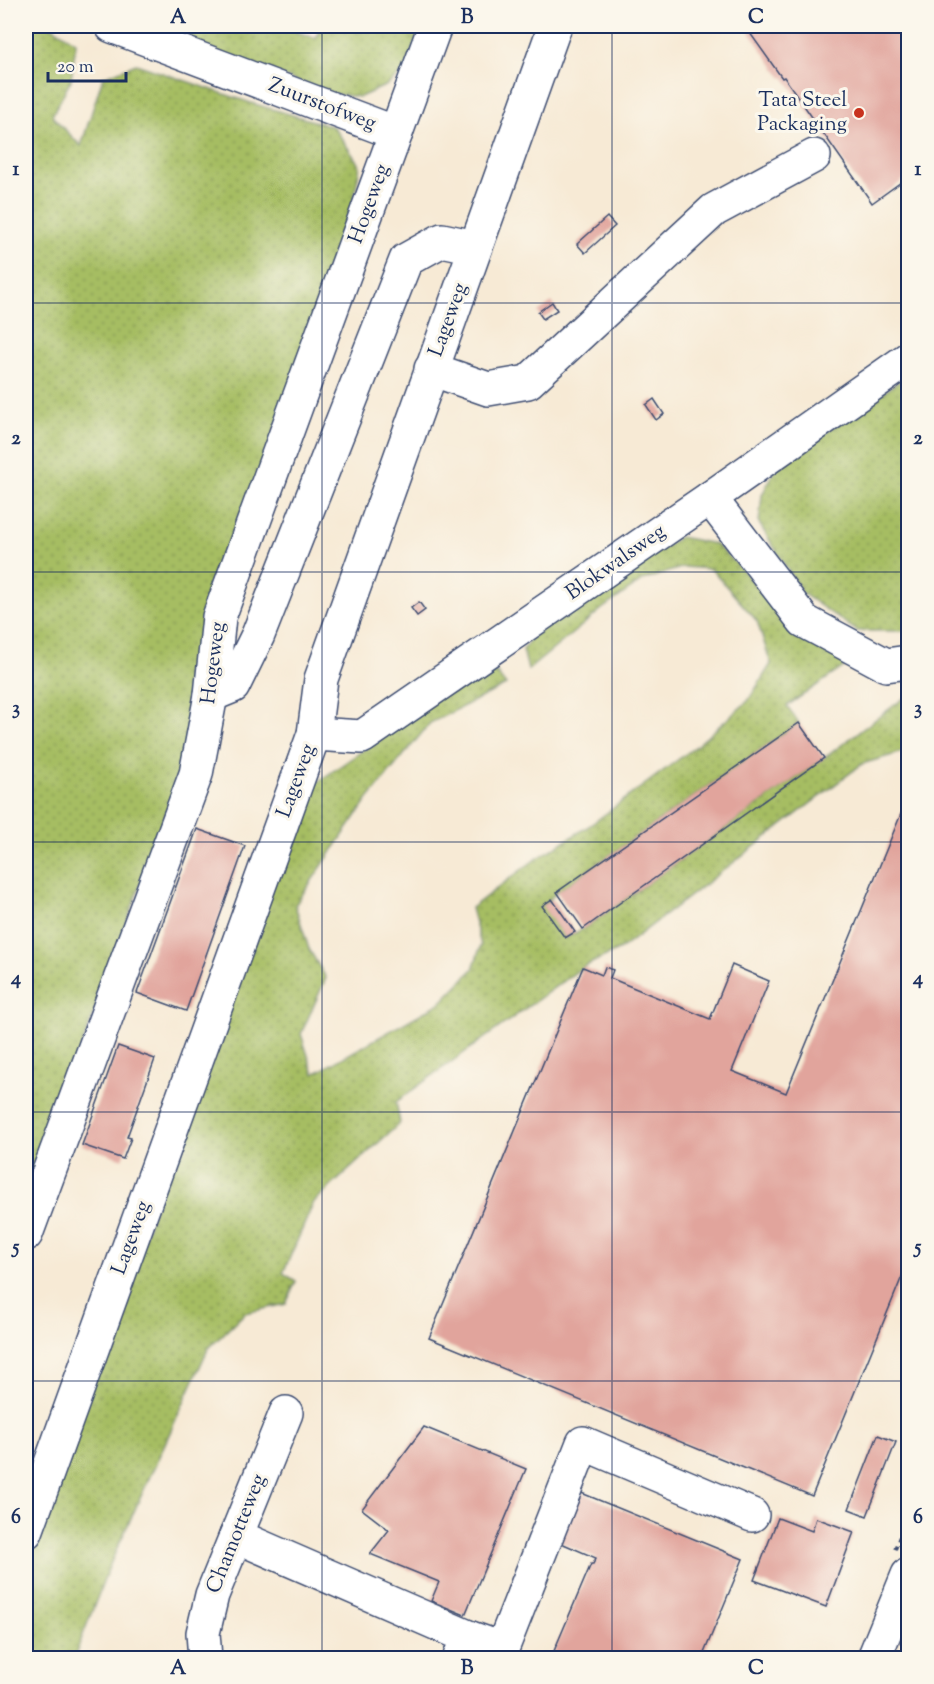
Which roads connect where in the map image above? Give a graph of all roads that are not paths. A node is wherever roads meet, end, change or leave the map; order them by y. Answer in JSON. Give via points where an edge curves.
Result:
{"nodes":[{"id":1,"x":112,"y":26,"type":"edge"},
{"id":2,"x":435,"y":26,"type":"edge"},
{"id":3,"x":555,"y":26,"type":"edge"},
{"id":4,"x":396,"y":133,"type":"junction"},
{"id":5,"x":814,"y":156,"type":"dead end"},
{"id":6,"x":475,"y":247,"type":"junction"},
{"id":7,"x":909,"y":359,"type":"edge"},
{"id":8,"x":431,"y":369,"type":"junction"},
{"id":9,"x":710,"y":498,"type":"junction"},
{"id":10,"x":909,"y":662,"type":"edge"},
{"id":11,"x":212,"y":695,"type":"junction"},
{"id":12,"x":314,"y":734,"type":"junction"},
{"id":13,"x":26,"y":1234,"type":"edge"},
{"id":14,"x":286,"y":1413,"type":"dead end"},
{"id":15,"x":753,"y":1515,"type":"dead end"},
{"id":16,"x":26,"y":1532,"type":"edge"},
{"id":17,"x":236,"y":1536,"type":"junction"},
{"id":18,"x":909,"y":1575,"type":"edge"},
{"id":19,"x":464,"y":1648,"type":"edge"},
{"id":20,"x":205,"y":1659,"type":"edge"},
{"id":21,"x":874,"y":1659,"type":"edge"}],
"edges":[{"from":1,"to":4,"type":"street","name":"Zuurstofweg"},
{"from":2,"to":4,"type":"street","name":"Hogeweg"},
{"from":3,"to":6,"type":"street","name":"Lageweg"},
{"from":4,"to":11,"type":"street","name":"Hogeweg","via":[[219,617]]},
{"from":5,"to":8,"type":"street","via":[[714,210],[528,382],[488,389]]},
{"from":6,"to":8,"type":"street","name":"Lageweg"},
{"from":6,"to":11,"type":"street","via":[[442,240],[406,260],[258,635],[233,686]]},
{"from":7,"to":9,"type":"street","name":"Blokwalsweg"},
{"from":8,"to":12,"type":"street","name":"Lageweg","via":[[321,679]]},
{"from":9,"to":10,"type":"street","via":[[804,621],[886,665]]},
{"from":9,"to":12,"type":"street","name":"Blokwalsweg","via":[[362,738]]},
{"from":11,"to":13,"type":"street","name":"Hogeweg","via":[[196,774]]},
{"from":12,"to":16,"type":"street","name":"Lageweg"},
{"from":14,"to":17,"type":"street","name":"Chamotteweg"},
{"from":15,"to":19,"type":"street","via":[[583,1443],[502,1649]]},
{"from":17,"to":19,"type":"street"},
{"from":17,"to":20,"type":"street","name":"Chamotteweg","via":[[212,1595],[203,1633]]},
{"from":18,"to":21,"type":"street"}]}
